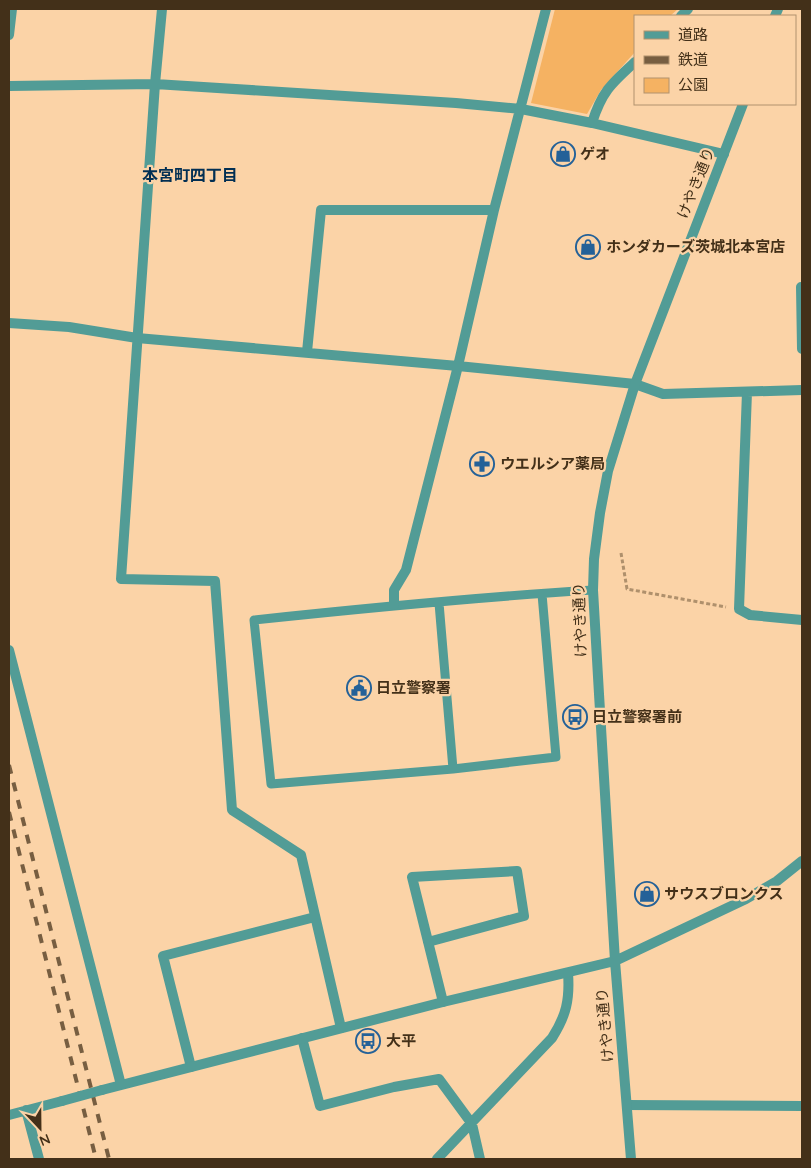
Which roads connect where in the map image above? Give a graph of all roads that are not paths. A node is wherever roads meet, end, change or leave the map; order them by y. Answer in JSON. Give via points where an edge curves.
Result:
{"nodes":[{"id":1,"x":12,"y":9,"type":"edge"},
{"id":2,"x":162,"y":9,"type":"edge"},
{"id":3,"x":546,"y":9,"type":"edge"},
{"id":4,"x":9,"y":35,"type":"edge"},
{"id":5,"x":634,"y":63,"type":"edge"},
{"id":6,"x":155,"y":84,"type":"junction"},
{"id":7,"x":9,"y":86,"type":"edge"},
{"id":8,"x":742,"y":105,"type":"edge"},
{"id":9,"x":521,"y":109,"type":"junction"},
{"id":10,"x":592,"y":123,"type":"junction"},
{"id":11,"x":724,"y":154,"type":"junction"},
{"id":12,"x":494,"y":210,"type":"junction"},
{"id":13,"x":802,"y":287,"type":"edge"},
{"id":14,"x":9,"y":323,"type":"edge"},
{"id":15,"x":137,"y":338,"type":"junction"},
{"id":16,"x":802,"y":349,"type":"edge"},
{"id":17,"x":307,"y":352,"type":"junction"},
{"id":18,"x":458,"y":366,"type":"junction"},
{"id":19,"x":634,"y":384,"type":"junction"},
{"id":20,"x":802,"y":390,"type":"edge"},
{"id":21,"x":747,"y":392,"type":"junction"},
{"id":22,"x":593,"y":590,"type":"junction"},
{"id":23,"x":542,"y":594,"type":"junction"},
{"id":24,"x":439,"y":603,"type":"junction"},
{"id":25,"x":394,"y":605,"type":"junction"},
{"id":26,"x":802,"y":620,"type":"edge"},
{"id":27,"x":9,"y":650,"type":"edge"},
{"id":28,"x":453,"y":769,"type":"junction"},
{"id":29,"x":802,"y":861,"type":"edge"},
{"id":30,"x":315,"y":917,"type":"junction"},
{"id":31,"x":428,"y":942,"type":"junction"},
{"id":32,"x":616,"y":961,"type":"junction"},
{"id":33,"x":568,"y":973,"type":"junction"},
{"id":34,"x":442,"y":1002,"type":"junction"},
{"id":35,"x":341,"y":1028,"type":"junction"},
{"id":36,"x":302,"y":1038,"type":"junction"},
{"id":37,"x":191,"y":1066,"type":"junction"},
{"id":38,"x":120,"y":1085,"type":"junction"},
{"id":39,"x":627,"y":1105,"type":"junction"},
{"id":40,"x":802,"y":1106,"type":"edge"},
{"id":41,"x":26,"y":1110,"type":"junction"},
{"id":42,"x":9,"y":1115,"type":"edge"},
{"id":43,"x":472,"y":1124,"type":"junction"},
{"id":44,"x":39,"y":1159,"type":"edge"},
{"id":45,"x":438,"y":1159,"type":"edge"},
{"id":46,"x":480,"y":1159,"type":"edge"},
{"id":47,"x":631,"y":1159,"type":"edge"}],
"edges":[{"from":1,"to":4,"type":"street"},
{"from":2,"to":6,"type":"street"},
{"from":3,"to":9,"type":"street"},
{"from":5,"to":10,"type":"street","via":[[606,90]]},
{"from":6,"to":7,"type":"street"},
{"from":6,"to":9,"type":"street"},
{"from":6,"to":15,"type":"street"},
{"from":8,"to":11,"type":"street","name":"けやき通り"},
{"from":9,"to":10,"type":"street"},
{"from":9,"to":12,"type":"street"},
{"from":10,"to":11,"type":"street"},
{"from":11,"to":19,"type":"street","name":"けやき通り"},
{"from":12,"to":17,"type":"street","via":[[320,210]]},
{"from":12,"to":18,"type":"street"},
{"from":13,"to":16,"type":"street"},
{"from":14,"to":15,"type":"street","via":[[69,327]]},
{"from":15,"to":17,"type":"street"},
{"from":15,"to":30,"type":"street","via":[[121,579],[215,581],[232,810],[301,855]]},
{"from":17,"to":18,"type":"street"},
{"from":18,"to":19,"type":"street"},
{"from":18,"to":25,"type":"street","via":[[406,570],[394,590]]},
{"from":19,"to":21,"type":"street","via":[[663,394]]},
{"from":19,"to":22,"type":"street","name":"けやき通り","via":[[608,470],[594,559]]},
{"from":20,"to":21,"type":"street"},
{"from":21,"to":26,"type":"street","via":[[739,610],[750,615]]},
{"from":22,"to":23,"type":"lane"},
{"from":22,"to":32,"type":"street","name":"けやき通り"},
{"from":23,"to":24,"type":"lane"},
{"from":23,"to":28,"type":"lane","via":[[556,757]]},
{"from":24,"to":25,"type":"lane"},
{"from":24,"to":28,"type":"lane"},
{"from":25,"to":28,"type":"lane","via":[[254,620],[270,784]]},
{"from":27,"to":38,"type":"street"},
{"from":29,"to":32,"type":"street","via":[[777,881],[746,899]]},
{"from":30,"to":35,"type":"street"},
{"from":30,"to":37,"type":"street","via":[[163,956]]},
{"from":31,"to":31,"type":"street","via":[[412,877],[517,871],[524,916]]},
{"from":31,"to":34,"type":"street"},
{"from":32,"to":33,"type":"street"},
{"from":32,"to":39,"type":"street","name":"けやき通り"},
{"from":33,"to":34,"type":"street"},
{"from":33,"to":43,"type":"street","via":[[569,997],[562,1022],[552,1038]]},
{"from":34,"to":35,"type":"street"},
{"from":35,"to":36,"type":"street"},
{"from":36,"to":37,"type":"street"},
{"from":36,"to":43,"type":"street","via":[[320,1106],[394,1087],[439,1080]]},
{"from":37,"to":38,"type":"street"},
{"from":38,"to":41,"type":"street","bridge":true},
{"from":39,"to":40,"type":"street"},
{"from":39,"to":47,"type":"street","name":"けやき通り"},
{"from":41,"to":42,"type":"street"},
{"from":41,"to":44,"type":"street"},
{"from":43,"to":45,"type":"street"},
{"from":43,"to":46,"type":"street"}]}
